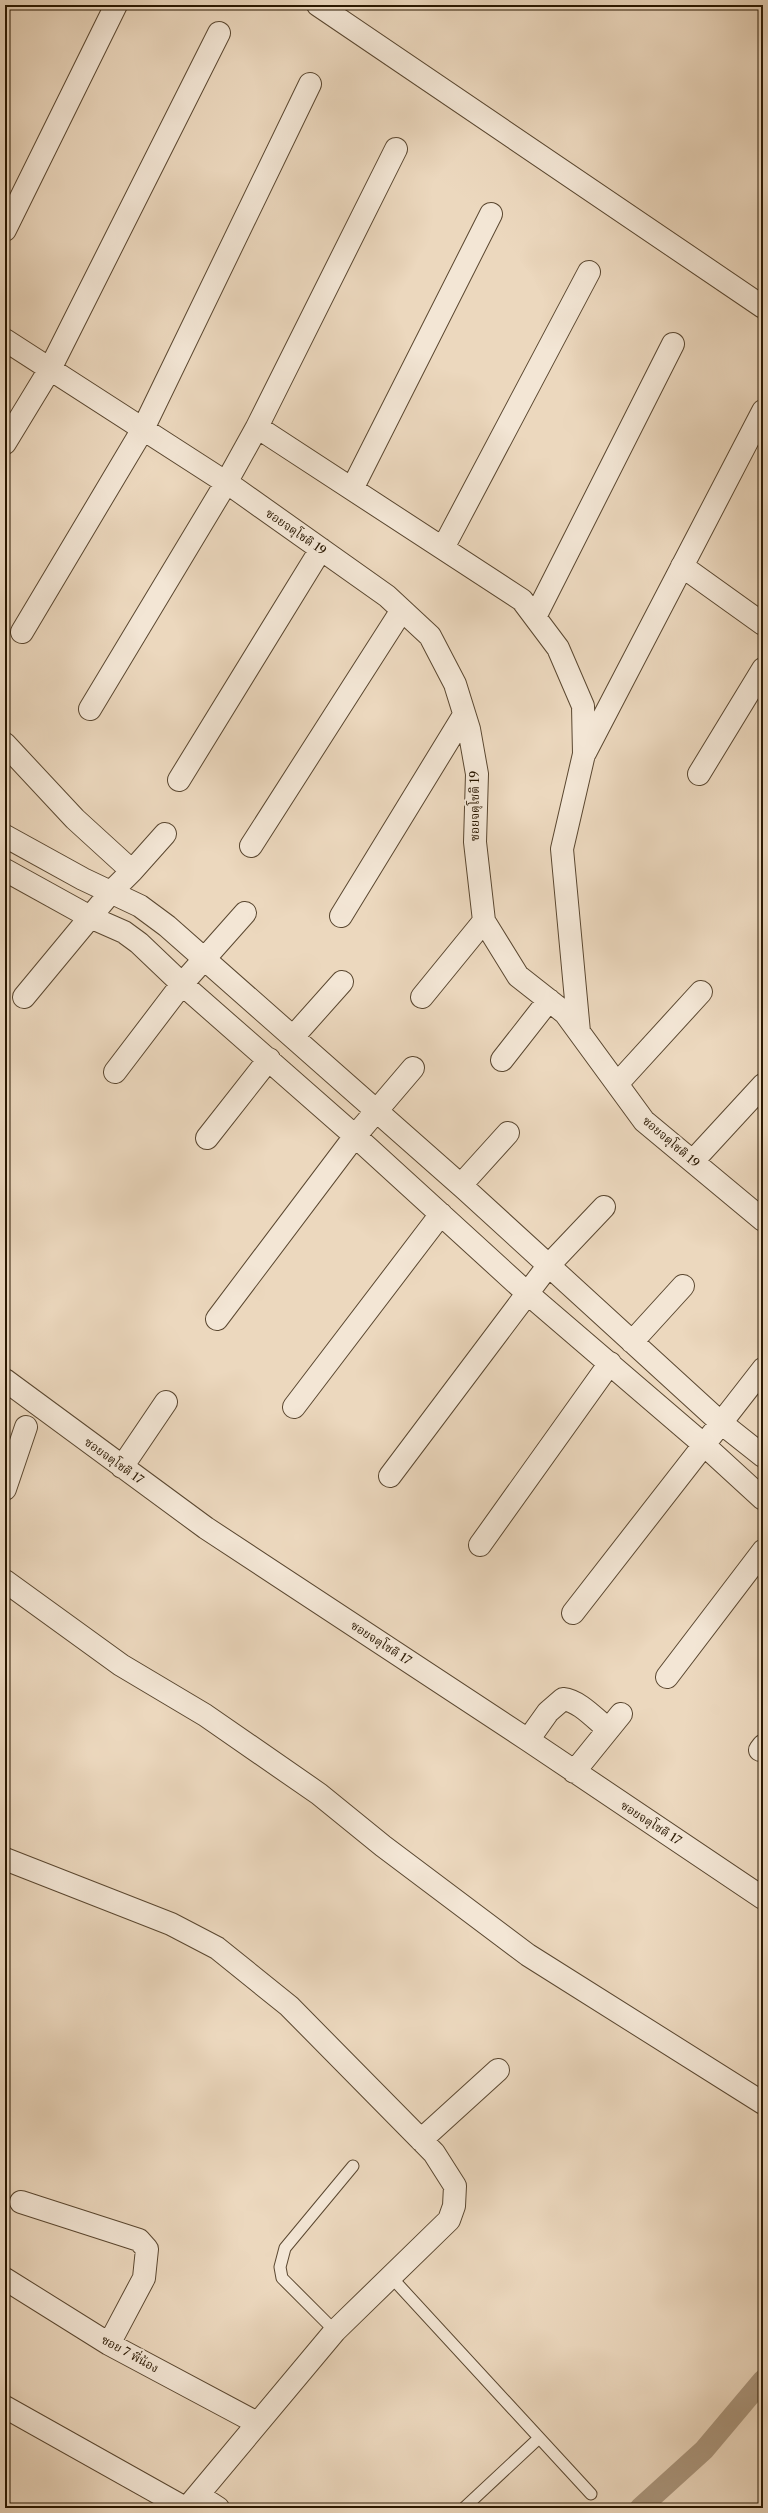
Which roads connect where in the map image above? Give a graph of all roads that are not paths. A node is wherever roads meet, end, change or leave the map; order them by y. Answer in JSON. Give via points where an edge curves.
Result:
{"nodes":[{"id":1,"x":116,"y":5,"type":"edge"},
{"id":2,"x":318,"y":5,"type":"edge"},
{"id":3,"x":219,"y":33,"type":"dead end"},
{"id":4,"x":310,"y":84,"type":"dead end"},
{"id":5,"x":396,"y":148,"type":"dead end"},
{"id":6,"x":491,"y":214,"type":"dead end"},
{"id":7,"x":5,"y":230,"type":"edge"},
{"id":8,"x":589,"y":272,"type":"dead end"},
{"id":9,"x":763,"y":307,"type":"edge"},
{"id":10,"x":5,"y":340,"type":"edge"},
{"id":11,"x":673,"y":344,"type":"dead end"},
{"id":12,"x":50,"y":369,"type":"junction"},
{"id":13,"x":763,"y":411,"type":"edge"},
{"id":14,"x":257,"y":427,"type":"junction"},
{"id":15,"x":143,"y":429,"type":"junction"},
{"id":16,"x":5,"y":443,"type":"edge"},
{"id":17,"x":226,"y":483,"type":"junction"},
{"id":18,"x":352,"y":489,"type":"junction"},
{"id":19,"x":443,"y":548,"type":"junction"},
{"id":20,"x":321,"y":549,"type":"junction"},
{"id":21,"x":682,"y":566,"type":"junction"},
{"id":22,"x":402,"y":610,"type":"junction"},
{"id":23,"x":535,"y":617,"type":"junction"},
{"id":24,"x":763,"y":624,"type":"edge"},
{"id":25,"x":22,"y":632,"type":"dead end"},
{"id":26,"x":763,"y":669,"type":"edge"},
{"id":27,"x":90,"y":709,"type":"dead end"},
{"id":28,"x":464,"y":715,"type":"junction"},
{"id":29,"x":5,"y":744,"type":"edge"},
{"id":30,"x":584,"y":754,"type":"junction"},
{"id":31,"x":699,"y":774,"type":"dead end"},
{"id":32,"x":178,"y":780,"type":"dead end"},
{"id":33,"x":165,"y":834,"type":"dead end"},
{"id":34,"x":5,"y":836,"type":"edge"},
{"id":35,"x":251,"y":846,"type":"dead end"},
{"id":36,"x":5,"y":870,"type":"edge"},
{"id":37,"x":132,"y":871,"type":"junction"},
{"id":38,"x":111,"y":892,"type":"junction"},
{"id":39,"x":245,"y":913,"type":"dead end"},
{"id":40,"x":341,"y":916,"type":"dead end"},
{"id":41,"x":90,"y":917,"type":"junction"},
{"id":42,"x":484,"y":922,"type":"junction"},
{"id":43,"x":203,"y":960,"type":"junction"},
{"id":44,"x":342,"y":982,"type":"dead end"},
{"id":45,"x":182,"y":984,"type":"junction"},
{"id":46,"x":701,"y":992,"type":"dead end"},
{"id":47,"x":24,"y":997,"type":"dead end"},
{"id":48,"x":422,"y":997,"type":"dead end"},
{"id":49,"x":549,"y":1000,"type":"junction"},
{"id":50,"x":579,"y":1032,"type":"junction"},
{"id":51,"x":293,"y":1037,"type":"junction"},
{"id":52,"x":269,"y":1059,"type":"junction"},
{"id":53,"x":502,"y":1060,"type":"dead end"},
{"id":54,"x":413,"y":1068,"type":"dead end"},
{"id":55,"x":115,"y":1072,"type":"dead end"},
{"id":56,"x":617,"y":1084,"type":"junction"},
{"id":57,"x":763,"y":1085,"type":"edge"},
{"id":58,"x":376,"y":1110,"type":"junction"},
{"id":59,"x":508,"y":1132,"type":"dead end"},
{"id":60,"x":355,"y":1136,"type":"junction"},
{"id":61,"x":207,"y":1138,"type":"dead end"},
{"id":62,"x":693,"y":1161,"type":"junction"},
{"id":63,"x":461,"y":1185,"type":"junction"},
{"id":64,"x":604,"y":1207,"type":"dead end"},
{"id":65,"x":441,"y":1214,"type":"junction"},
{"id":66,"x":763,"y":1220,"type":"edge"},
{"id":67,"x":548,"y":1266,"type":"junction"},
{"id":68,"x":683,"y":1286,"type":"dead end"},
{"id":69,"x":527,"y":1293,"type":"junction"},
{"id":70,"x":217,"y":1318,"type":"dead end"},
{"id":71,"x":632,"y":1342,"type":"junction"},
{"id":72,"x":610,"y":1363,"type":"junction"},
{"id":73,"x":763,"y":1368,"type":"edge"},
{"id":74,"x":5,"y":1380,"type":"edge"},
{"id":75,"x":166,"y":1402,"type":"dead end"},
{"id":76,"x":294,"y":1407,"type":"dead end"},
{"id":77,"x":720,"y":1422,"type":"junction"},
{"id":78,"x":26,"y":1427,"type":"dead end"},
{"id":79,"x":703,"y":1444,"type":"junction"},
{"id":80,"x":763,"y":1456,"type":"edge"},
{"id":81,"x":122,"y":1467,"type":"junction"},
{"id":82,"x":390,"y":1476,"type":"dead end"},
{"id":83,"x":5,"y":1489,"type":"edge"},
{"id":84,"x":763,"y":1499,"type":"edge"},
{"id":85,"x":480,"y":1545,"type":"dead end"},
{"id":86,"x":763,"y":1551,"type":"edge"},
{"id":87,"x":5,"y":1581,"type":"edge"},
{"id":88,"x":573,"y":1614,"type":"dead end"},
{"id":89,"x":667,"y":1677,"type":"dead end"},
{"id":90,"x":528,"y":1740,"type":"junction"},
{"id":91,"x":574,"y":1772,"type":"junction"},
{"id":92,"x":5,"y":1859,"type":"edge"},
{"id":93,"x":763,"y":1898,"type":"edge"},
{"id":94,"x":498,"y":2070,"type":"dead end"},
{"id":95,"x":763,"y":2104,"type":"edge"},
{"id":96,"x":421,"y":2140,"type":"junction"},
{"id":97,"x":353,"y":2166,"type":"dead end"},
{"id":98,"x":21,"y":2202,"type":"dead end"},
{"id":99,"x":392,"y":2278,"type":"junction"},
{"id":100,"x":5,"y":2279,"type":"edge"},
{"id":101,"x":335,"y":2331,"type":"junction"},
{"id":102,"x":109,"y":2344,"type":"junction"},
{"id":103,"x":5,"y":2407,"type":"edge"},
{"id":104,"x":257,"y":2423,"type":"junction"},
{"id":105,"x":539,"y":2438,"type":"junction"},
{"id":106,"x":591,"y":2494,"type":"dead end"},
{"id":107,"x":190,"y":2504,"type":"edge"},
{"id":108,"x":218,"y":2508,"type":"edge"},
{"id":109,"x":464,"y":2508,"type":"edge"}],
"edges":[{"from":1,"to":7,"type":"street"},
{"from":2,"to":9,"type":"street"},
{"from":3,"to":12,"type":"street"},
{"from":4,"to":15,"type":"street"},
{"from":5,"to":14,"type":"street"},
{"from":6,"to":18,"type":"street"},
{"from":8,"to":19,"type":"street"},
{"from":10,"to":12,"type":"street","name":"ซอยจตุโชติ 19"},
{"from":11,"to":23,"type":"street"},
{"from":12,"to":15,"type":"street","name":"ซอยจตุโชติ 19"},
{"from":12,"to":16,"type":"street"},
{"from":13,"to":21,"type":"street"},
{"from":14,"to":17,"type":"street"},
{"from":14,"to":18,"type":"street"},
{"from":15,"to":17,"type":"street","name":"ซอยจตุโชติ 19"},
{"from":15,"to":25,"type":"street"},
{"from":17,"to":20,"type":"street","name":"ซอยจตุโชติ 19"},
{"from":17,"to":27,"type":"street"},
{"from":18,"to":19,"type":"street"},
{"from":19,"to":23,"type":"street","via":[[522,600]]},
{"from":20,"to":22,"type":"street","name":"ซอยจตุโชติ 19","via":[[387,596]]},
{"from":20,"to":32,"type":"street"},
{"from":21,"to":24,"type":"street"},
{"from":21,"to":30,"type":"street"},
{"from":22,"to":28,"type":"street","name":"ซอยจตุโชติ 19","via":[[430,636],[455,684]]},
{"from":22,"to":35,"type":"street"},
{"from":23,"to":30,"type":"street","via":[[558,648],[583,706]]},
{"from":26,"to":31,"type":"street"},
{"from":28,"to":40,"type":"street"},
{"from":28,"to":42,"type":"street","name":"ซอยจตุโชติ 19","via":[[477,774],[475,842]]},
{"from":29,"to":37,"type":"street","via":[[76,819]]},
{"from":30,"to":50,"type":"street","via":[[562,849]]},
{"from":33,"to":37,"type":"street"},
{"from":34,"to":38,"type":"street"},
{"from":36,"to":41,"type":"street"},
{"from":37,"to":38,"type":"street"},
{"from":38,"to":41,"type":"street"},
{"from":38,"to":43,"type":"street","via":[[140,906]]},
{"from":39,"to":43,"type":"street"},
{"from":41,"to":45,"type":"street","via":[[124,932]]},
{"from":41,"to":47,"type":"street"},
{"from":42,"to":48,"type":"street"},
{"from":42,"to":49,"type":"street","name":"ซอยจตุโชติ 19","via":[[518,976]]},
{"from":43,"to":45,"type":"street"},
{"from":43,"to":51,"type":"street"},
{"from":44,"to":51,"type":"street"},
{"from":45,"to":52,"type":"street"},
{"from":45,"to":55,"type":"street"},
{"from":46,"to":56,"type":"street"},
{"from":49,"to":50,"type":"street","name":"ซอยจตุโชติ 19","via":[[565,1013]]},
{"from":49,"to":53,"type":"street"},
{"from":50,"to":56,"type":"street","name":"ซอยจตุโชติ 19"},
{"from":51,"to":58,"type":"street"},
{"from":52,"to":60,"type":"street"},
{"from":52,"to":61,"type":"street"},
{"from":54,"to":58,"type":"street"},
{"from":56,"to":62,"type":"street","name":"ซอยจตุโชติ 19","via":[[644,1121]]},
{"from":57,"to":62,"type":"street"},
{"from":58,"to":60,"type":"street"},
{"from":58,"to":63,"type":"street"},
{"from":59,"to":63,"type":"street"},
{"from":60,"to":65,"type":"street"},
{"from":60,"to":70,"type":"street"},
{"from":62,"to":66,"type":"street","name":"ซอยจตุโชติ 19"},
{"from":63,"to":67,"type":"street"},
{"from":64,"to":67,"type":"street"},
{"from":65,"to":69,"type":"street"},
{"from":65,"to":76,"type":"street"},
{"from":67,"to":69,"type":"street"},
{"from":67,"to":71,"type":"street"},
{"from":68,"to":71,"type":"street"},
{"from":69,"to":72,"type":"street"},
{"from":69,"to":82,"type":"street"},
{"from":71,"to":77,"type":"street"},
{"from":72,"to":79,"type":"street"},
{"from":72,"to":85,"type":"street"},
{"from":73,"to":77,"type":"street"},
{"from":74,"to":81,"type":"street","name":"ซอยจตุโชติ 17"},
{"from":75,"to":81,"type":"street"},
{"from":77,"to":79,"type":"street"},
{"from":77,"to":80,"type":"street"},
{"from":78,"to":83,"type":"street"},
{"from":79,"to":84,"type":"street"},
{"from":79,"to":88,"type":"street"},
{"from":81,"to":90,"type":"street","name":"ซอยจตุโชติ 17","via":[[218,1536]]},
{"from":86,"to":89,"type":"street"},
{"from":87,"to":95,"type":"street","via":[[121,1665],[205,1715],[319,1794],[528,1956]]},
{"from":90,"to":91,"type":"street","name":"ซอยจตุโชติ 17"},
{"from":90,"to":91,"type":"street","via":[[548,1712],[563,1699],[614,1721]]},
{"from":91,"to":93,"type":"street","name":"ซอยจตุโชติ 17"},
{"from":92,"to":96,"type":"street","via":[[172,1924],[217,1948],[289,2006]]},
{"from":94,"to":96,"type":"street"},
{"from":96,"to":99,"type":"street","via":[[434,2153],[455,2186],[454,2206],[449,2220]]},
{"from":97,"to":101,"type":"lane","via":[[285,2248],[280,2267],[282,2278]]},
{"from":98,"to":102,"type":"street","via":[[139,2240],[147,2249],[144,2278]]},
{"from":99,"to":101,"type":"street"},
{"from":99,"to":105,"type":"lane"},
{"from":100,"to":102,"type":"street","name":"ซอย 7 พี่น้อง"},
{"from":101,"to":104,"type":"street"},
{"from":102,"to":104,"type":"street","name":"ซอย 7 พี่น้อง"},
{"from":103,"to":107,"type":"street"},
{"from":104,"to":107,"type":"street"},
{"from":105,"to":106,"type":"lane"},
{"from":105,"to":109,"type":"lane"},
{"from":107,"to":108,"type":"street"}]}
